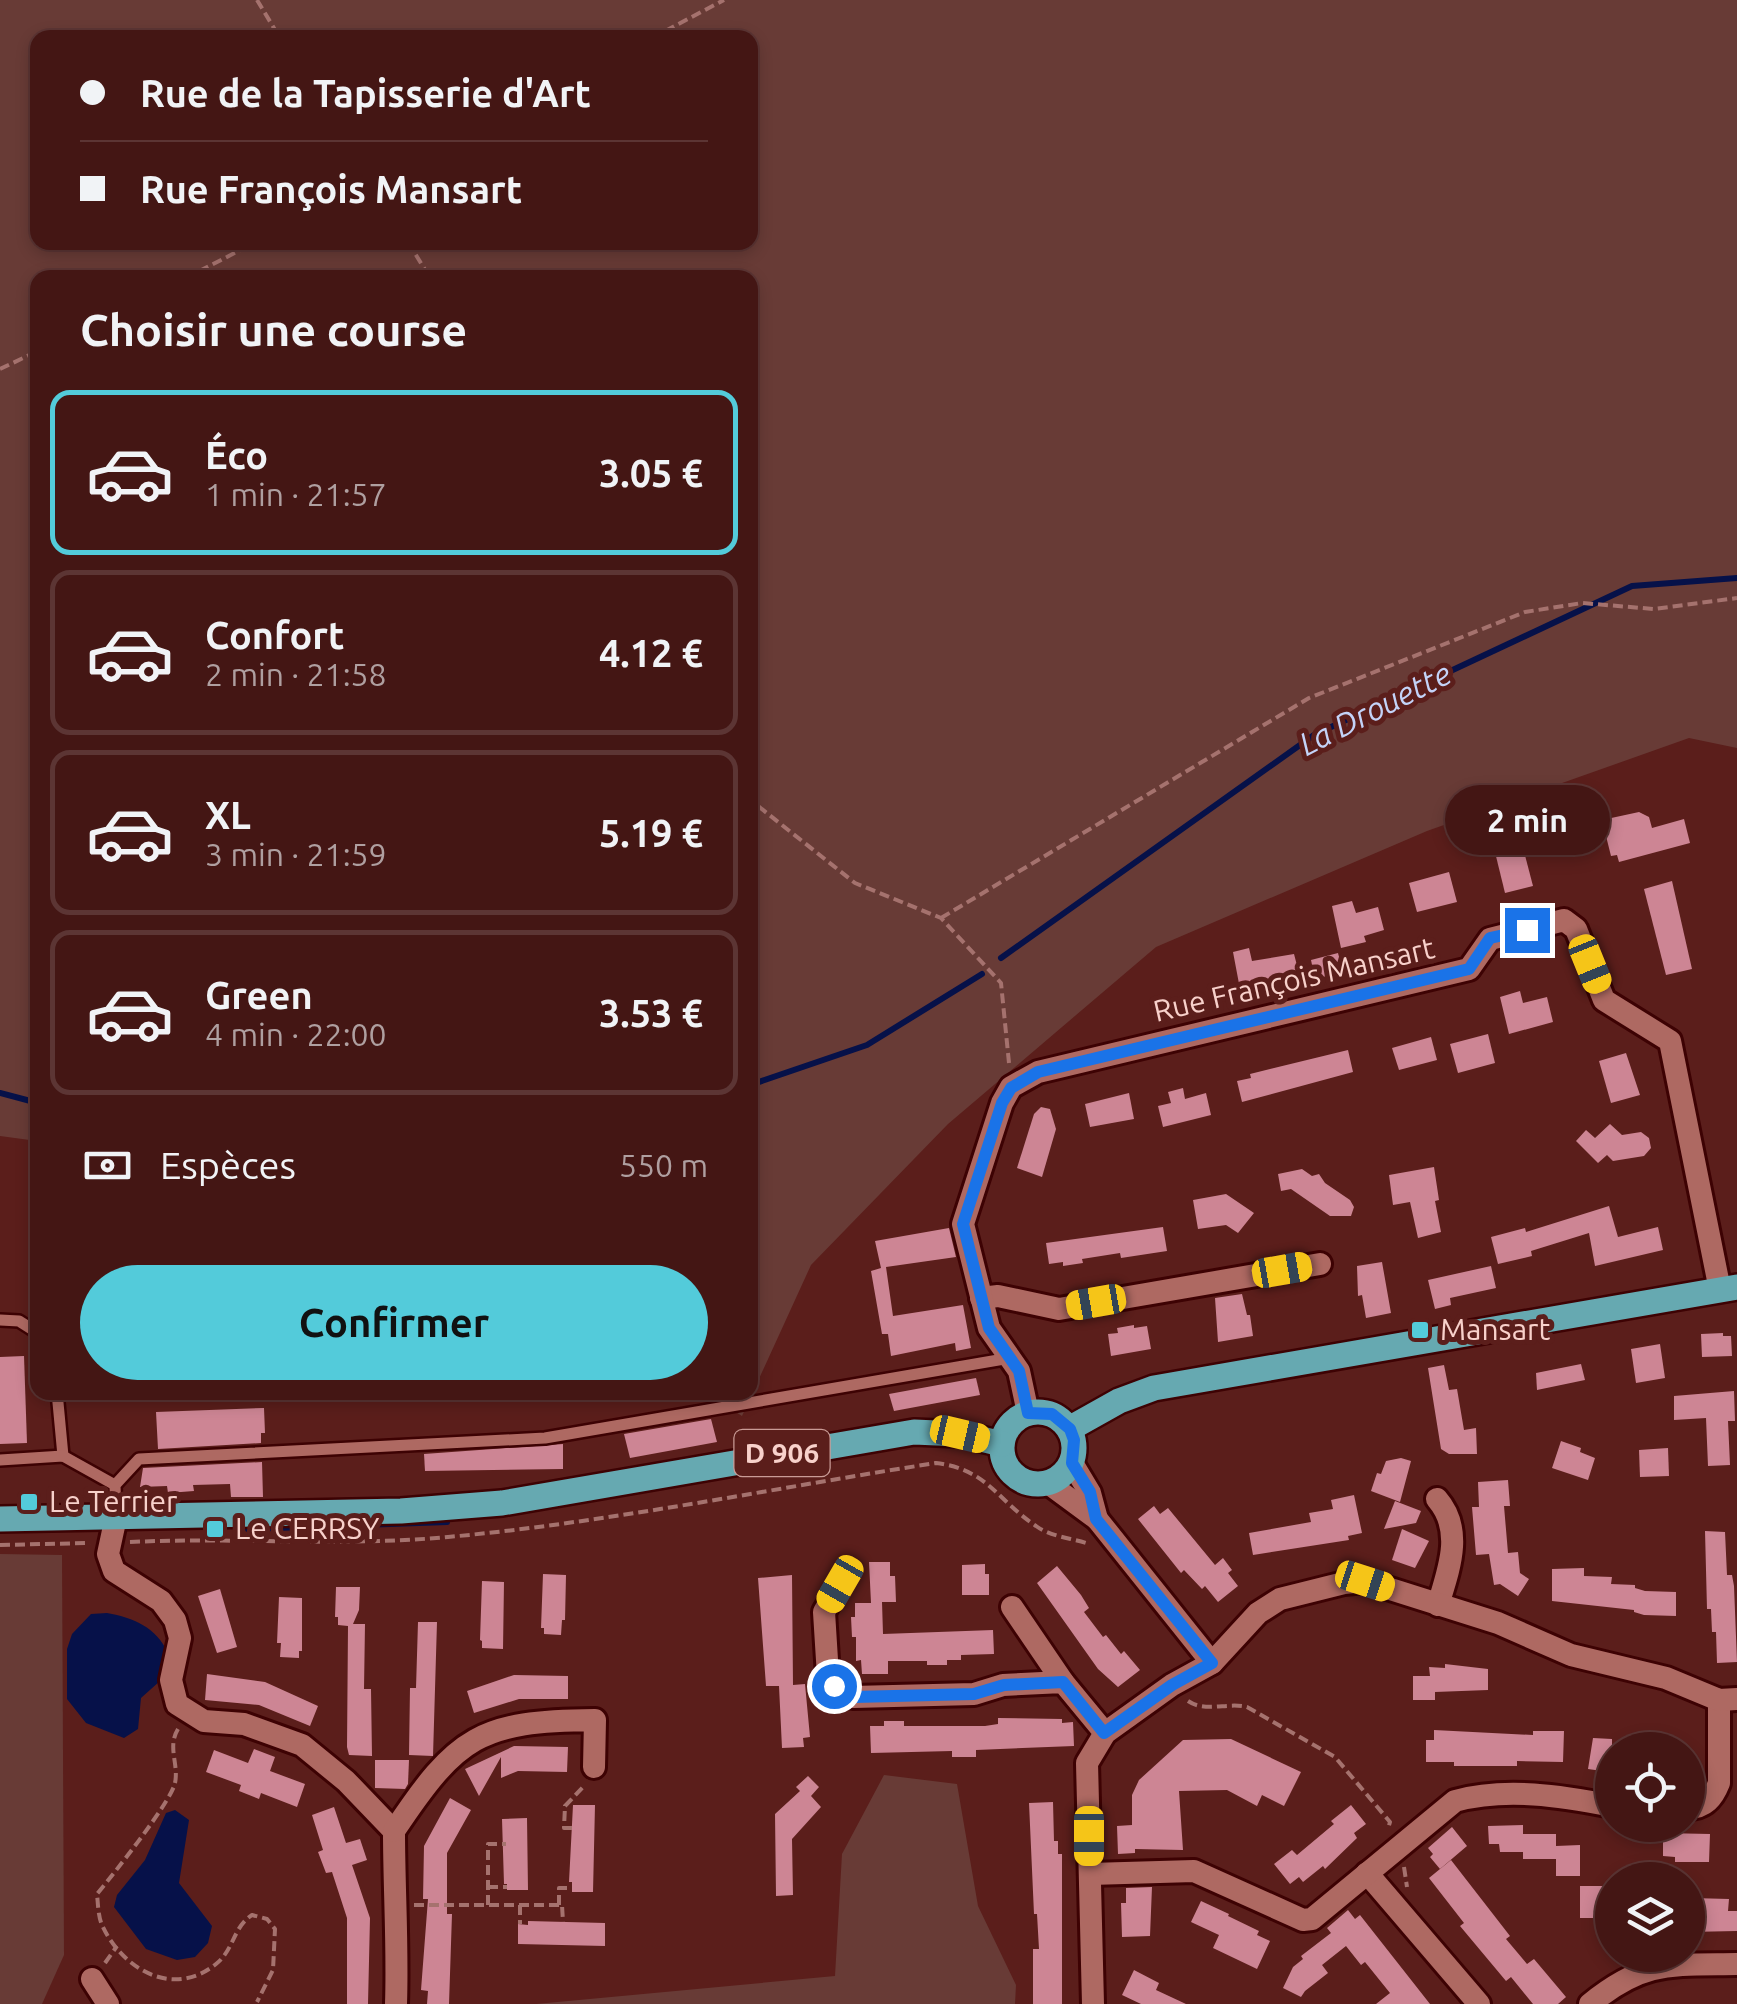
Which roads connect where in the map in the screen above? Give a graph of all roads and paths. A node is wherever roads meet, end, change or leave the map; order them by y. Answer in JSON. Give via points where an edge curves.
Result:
{"nodes":[{"id":1,"x":256,"y":0,"type":"edge"},
{"id":2,"x":724,"y":0,"type":"edge"},
{"id":3,"x":275,"y":30,"type":"edge"},
{"id":4,"x":667,"y":30,"type":"edge"},
{"id":5,"x":240,"y":250,"type":"edge"},
{"id":6,"x":202,"y":270,"type":"edge"},
{"id":7,"x":30,"y":355,"type":"edge"},
{"id":8,"x":0,"y":369,"type":"edge"},
{"id":9,"x":1737,"y":598,"type":"edge"},
{"id":10,"x":758,"y":806,"type":"edge"},
{"id":11,"x":942,"y":918,"type":"junction"},
{"id":12,"x":1011,"y":1088,"type":"junction"},
{"id":13,"x":1320,"y":1264,"type":"dead end"},
{"id":14,"x":1728,"y":1288,"type":"edge"},
{"id":15,"x":981,"y":1298,"type":"junction"},
{"id":16,"x":0,"y":1320,"type":"edge"},
{"id":17,"x":30,"y":1329,"type":"edge"},
{"id":18,"x":1010,"y":1358,"type":"junction"},
{"id":19,"x":57,"y":1400,"type":"edge"},
{"id":20,"x":1028,"y":1413,"type":"junction"},
{"id":21,"x":1070,"y":1429,"type":"junction"},
{"id":22,"x":1002,"y":1444,"type":"junction"},
{"id":23,"x":63,"y":1456,"type":"junction"},
{"id":24,"x":0,"y":1460,"type":"edge"},
{"id":25,"x":1072,"y":1463,"type":"junction"},
{"id":26,"x":1048,"y":1483,"type":"junction"},
{"id":27,"x":115,"y":1485,"type":"junction"},
{"id":28,"x":1437,"y":1499,"type":"dead end"},
{"id":29,"x":116,"y":1517,"type":"junction"},
{"id":30,"x":0,"y":1519,"type":"edge"},
{"id":31,"x":1096,"y":1519,"type":"junction"},
{"id":32,"x":110,"y":1543,"type":"junction"},
{"id":33,"x":0,"y":1545,"type":"edge"},
{"id":34,"x":1097,"y":1550,"type":"dead end"},
{"id":35,"x":840,"y":1584,"type":"dead end"},
{"id":36,"x":1438,"y":1605,"type":"junction"},
{"id":37,"x":1012,"y":1607,"type":"dead end"},
{"id":38,"x":1212,"y":1663,"type":"junction"},
{"id":39,"x":1063,"y":1682,"type":"junction"},
{"id":40,"x":1172,"y":1685,"type":"junction"},
{"id":41,"x":1728,"y":1699,"type":"edge"},
{"id":42,"x":188,"y":1712,"type":"junction"},
{"id":43,"x":1104,"y":1733,"type":"junction"},
{"id":44,"x":594,"y":1768,"type":"joint"},
{"id":45,"x":1595,"y":1803,"type":"edge"},
{"id":46,"x":1705,"y":1803,"type":"edge"},
{"id":47,"x":572,"y":1828,"type":"dead end"},
{"id":48,"x":394,"y":1831,"type":"junction"},
{"id":49,"x":1386,"y":1836,"type":"dead end"},
{"id":50,"x":506,"y":1844,"type":"dead end"},
{"id":51,"x":1367,"y":1873,"type":"junction"},
{"id":52,"x":1090,"y":1874,"type":"junction"},
{"id":53,"x":488,"y":1887,"type":"junction"},
{"id":54,"x":507,"y":1887,"type":"dead end"},
{"id":55,"x":572,"y":1888,"type":"dead end"},
{"id":56,"x":394,"y":1904,"type":"junction"},
{"id":57,"x":488,"y":1905,"type":"junction"},
{"id":58,"x":520,"y":1905,"type":"junction"},
{"id":59,"x":559,"y":1905,"type":"junction"},
{"id":60,"x":562,"y":1922,"type":"dead end"},
{"id":61,"x":520,"y":1924,"type":"dead end"},
{"id":62,"x":1737,"y":1964,"type":"edge"},
{"id":63,"x":92,"y":1979,"type":"dead end"},
{"id":64,"x":257,"y":2002,"type":"dead end"},
{"id":65,"x":108,"y":2004,"type":"edge"},
{"id":66,"x":396,"y":2004,"type":"edge"},
{"id":67,"x":1093,"y":2004,"type":"edge"},
{"id":68,"x":1479,"y":2004,"type":"edge"},
{"id":69,"x":1590,"y":2004,"type":"edge"}],
"edges":[{"from":1,"to":3,"type":"path"},
{"from":2,"to":4,"type":"path"},
{"from":5,"to":6,"type":"path"},
{"from":7,"to":8,"type":"path"},
{"from":9,"to":11,"type":"path","via":[[1654,609],[1582,603],[1524,612],[1309,698]]},
{"from":10,"to":11,"type":"path","via":[[855,883]]},
{"from":11,"to":12,"type":"path","via":[[1001,983]]},
{"from":12,"to":14,"type":"street","name":"Rue François Mansart","via":[[1038,1072],[1469,969],[1490,938],[1564,920],[1576,929],[1604,1000],[1670,1041]]},
{"from":12,"to":15,"type":"street","via":[[963,1224]]},
{"from":13,"to":15,"type":"street","via":[[1059,1309]]},
{"from":14,"to":21,"type":"main road","via":[[1154,1388]]},
{"from":15,"to":18,"type":"street","via":[[989,1328]]},
{"from":16,"to":17,"type":"lane"},
{"from":18,"to":20,"type":"street"},
{"from":18,"to":27,"type":"lane","via":[[544,1438],[139,1459]]},
{"from":19,"to":23,"type":"lane"},
{"from":20,"to":21,"type":"main road","via":[[1052,1414]]},
{"from":20,"to":22,"type":"main road","via":[[1010,1424]]},
{"from":21,"to":25,"type":"main road"},
{"from":22,"to":26,"type":"main road","via":[[1015,1476]]},
{"from":22,"to":29,"type":"main road","number":"D 906","via":[[914,1432],[502,1503]]},
{"from":23,"to":24,"type":"lane"},
{"from":23,"to":27,"type":"lane"},
{"from":25,"to":26,"type":"main road"},
{"from":25,"to":31,"type":"street","via":[[1090,1492]]},
{"from":26,"to":31,"type":"street"},
{"from":27,"to":29,"type":"lane"},
{"from":28,"to":36,"type":"street","via":[[1450,1514],[1452,1558]]},
{"from":29,"to":30,"type":"main road","number":"D 906"},
{"from":29,"to":32,"type":"street"},
{"from":31,"to":38,"type":"street"},
{"from":32,"to":33,"type":"path"},
{"from":32,"to":34,"type":"path","via":[[444,1538],[936,1463],[968,1470],[1035,1526]]},
{"from":32,"to":42,"type":"street","via":[[114,1571],[161,1601],[175,1620],[180,1638],[171,1680],[177,1704]]},
{"from":35,"to":39,"type":"street","via":[[824,1612],[828,1676],[854,1697],[974,1694]]},
{"from":36,"to":38,"type":"street","via":[[1365,1581],[1280,1599]]},
{"from":36,"to":41,"type":"street","via":[[1560,1652]]},
{"from":37,"to":39,"type":"street"},
{"from":38,"to":40,"type":"street"},
{"from":39,"to":43,"type":"street"},
{"from":40,"to":43,"type":"street"},
{"from":40,"to":49,"type":"path","via":[[1195,1706],[1247,1707],[1335,1757],[1390,1822]]},
{"from":41,"to":46,"type":"street","via":[[1719,1783]]},
{"from":42,"to":48,"type":"street","via":[[302,1744]]},
{"from":42,"to":64,"type":"path","via":[[173,1738],[175,1784],[97,1894],[100,1923],[129,1964],[157,1979],[180,1980],[216,1964],[240,1922],[252,1914],[267,1920],[275,1929],[273,1970]]},
{"from":43,"to":52,"type":"street","via":[[1088,1764]]},
{"from":44,"to":47,"type":"path","via":[[565,1806],[564,1828]]},
{"from":44,"to":48,"type":"street","via":[[594,1720],[515,1724],[482,1734],[424,1786]]},
{"from":45,"to":51,"type":"street","via":[[1556,1795],[1455,1800]]},
{"from":48,"to":56,"type":"street"},
{"from":50,"to":53,"type":"path","via":[[488,1844]]},
{"from":51,"to":52,"type":"street","via":[[1304,1920],[1194,1872]]},
{"from":51,"to":68,"type":"street"},
{"from":52,"to":67,"type":"street"},
{"from":53,"to":54,"type":"path"},
{"from":53,"to":57,"type":"path"},
{"from":55,"to":59,"type":"path","via":[[559,1888]]},
{"from":56,"to":57,"type":"path"},
{"from":56,"to":66,"type":"street"},
{"from":57,"to":58,"type":"path"},
{"from":58,"to":59,"type":"path"},
{"from":58,"to":61,"type":"path"},
{"from":59,"to":60,"type":"path"},
{"from":62,"to":69,"type":"street","via":[[1643,1970]]},
{"from":63,"to":65,"type":"street"}]}
